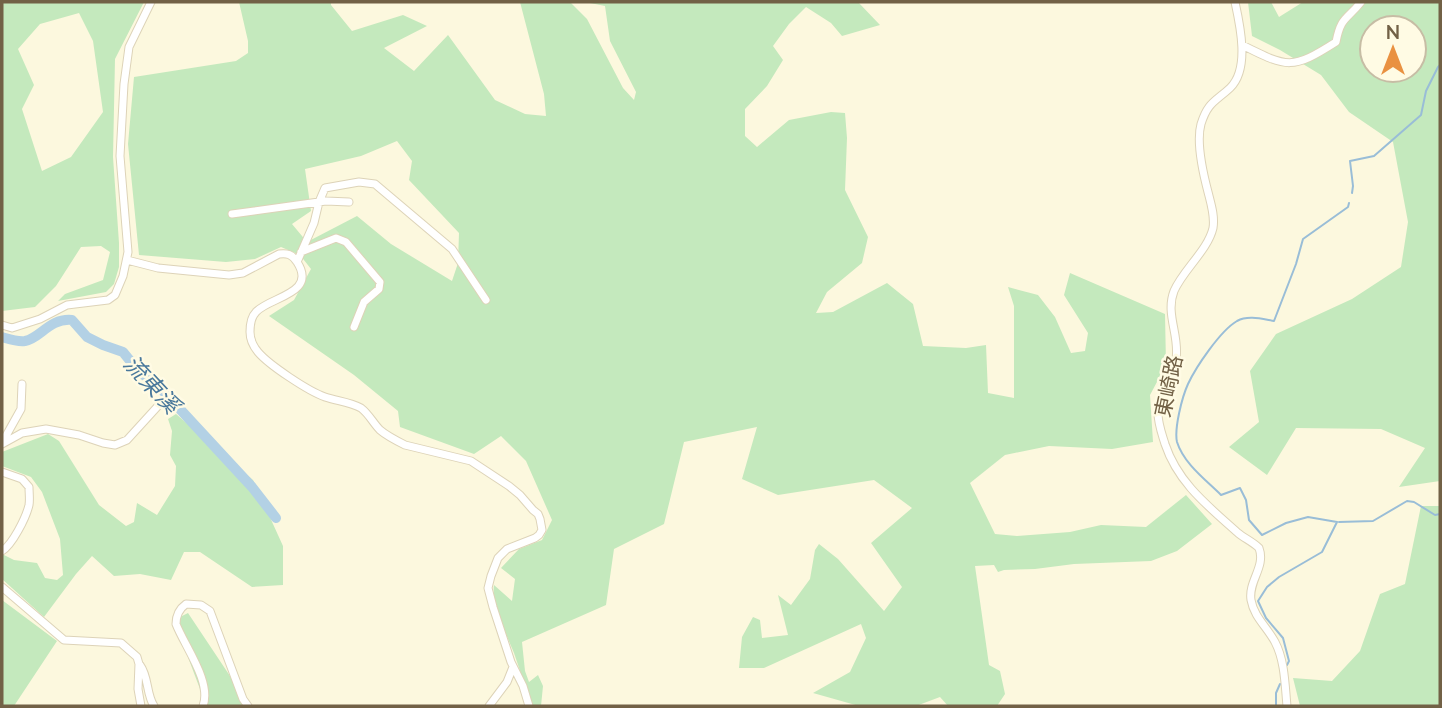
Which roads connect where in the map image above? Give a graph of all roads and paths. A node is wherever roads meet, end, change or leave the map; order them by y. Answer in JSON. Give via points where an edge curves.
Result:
{"nodes":[{"id":1,"x":152,"y":2,"type":"edge"},
{"id":2,"x":1235,"y":2,"type":"edge"},
{"id":3,"x":1362,"y":2,"type":"edge"},
{"id":4,"x":1242,"y":45,"type":"junction"},
{"id":5,"x":318,"y":202,"type":"junction"},
{"id":6,"x":349,"y":202,"type":"dead end"},
{"id":7,"x":232,"y":214,"type":"dead end"},
{"id":8,"x":301,"y":252,"type":"junction"},
{"id":9,"x":127,"y":260,"type":"junction"},
{"id":10,"x":297,"y":262,"type":"junction"},
{"id":11,"x":485,"y":300,"type":"dead end"},
{"id":12,"x":2,"y":324,"type":"edge"},
{"id":13,"x":354,"y":327,"type":"dead end"},
{"id":14,"x":22,"y":384,"type":"dead end"},
{"id":15,"x":158,"y":406,"type":"dead end"},
{"id":16,"x":2,"y":444,"type":"edge"},
{"id":17,"x":2,"y":472,"type":"edge"},
{"id":18,"x":2,"y":551,"type":"edge"},
{"id":19,"x":2,"y":587,"type":"edge"},
{"id":20,"x":139,"y":664,"type":"junction"},
{"id":21,"x":513,"y":667,"type":"junction"},
{"id":22,"x":141,"y":706,"type":"edge"},
{"id":23,"x":154,"y":706,"type":"edge"},
{"id":24,"x":203,"y":706,"type":"edge"},
{"id":25,"x":248,"y":706,"type":"edge"},
{"id":26,"x":489,"y":706,"type":"edge"},
{"id":27,"x":528,"y":706,"type":"edge"},
{"id":28,"x":1287,"y":706,"type":"edge"}],
"edges":[{"from":1,"to":9,"type":"street","via":[[130,47],[124,84],[120,156]]},
{"from":2,"to":4,"type":"street","name":"東崎路"},
{"from":3,"to":4,"type":"street","via":[[1342,21],[1336,42],[1297,63],[1282,64]]},
{"from":4,"to":28,"type":"street","name":"東崎路","via":[[1238,78],[1216,98],[1200,127],[1214,216],[1212,230],[1170,303],[1177,355],[1158,412],[1170,457],[1183,480],[1259,548],[1261,562],[1252,581],[1252,605],[1277,646]]},
{"from":5,"to":6,"type":"street"},
{"from":5,"to":7,"type":"street"},
{"from":5,"to":8,"type":"street"},
{"from":5,"to":11,"type":"street","via":[[325,188],[375,184],[452,249]]},
{"from":8,"to":10,"type":"street"},
{"from":8,"to":13,"type":"street","via":[[342,239],[380,282],[379,289],[364,302]]},
{"from":9,"to":10,"type":"street","via":[[229,275],[243,273],[279,254],[292,255]]},
{"from":9,"to":12,"type":"street","via":[[112,298],[67,305],[12,328]]},
{"from":10,"to":21,"type":"street","via":[[298,286],[253,316],[251,339],[258,353],[315,393],[361,408],[378,428],[399,442],[471,461],[509,486],[538,514],[542,530],[502,553],[488,588]]},
{"from":14,"to":16,"type":"street","via":[[21,409]]},
{"from":15,"to":16,"type":"street","via":[[127,440],[115,445],[46,429],[22,433]]},
{"from":17,"to":18,"type":"street","via":[[22,479],[29,487],[29,505]]},
{"from":19,"to":20,"type":"street","via":[[64,640],[121,643]]},
{"from":20,"to":22,"type":"street"},
{"from":20,"to":23,"type":"street"},
{"from":21,"to":26,"type":"street"},
{"from":21,"to":27,"type":"street"},
{"from":24,"to":25,"type":"street","via":[[204,683],[176,624],[178,612],[187,604],[210,611]]}]}
